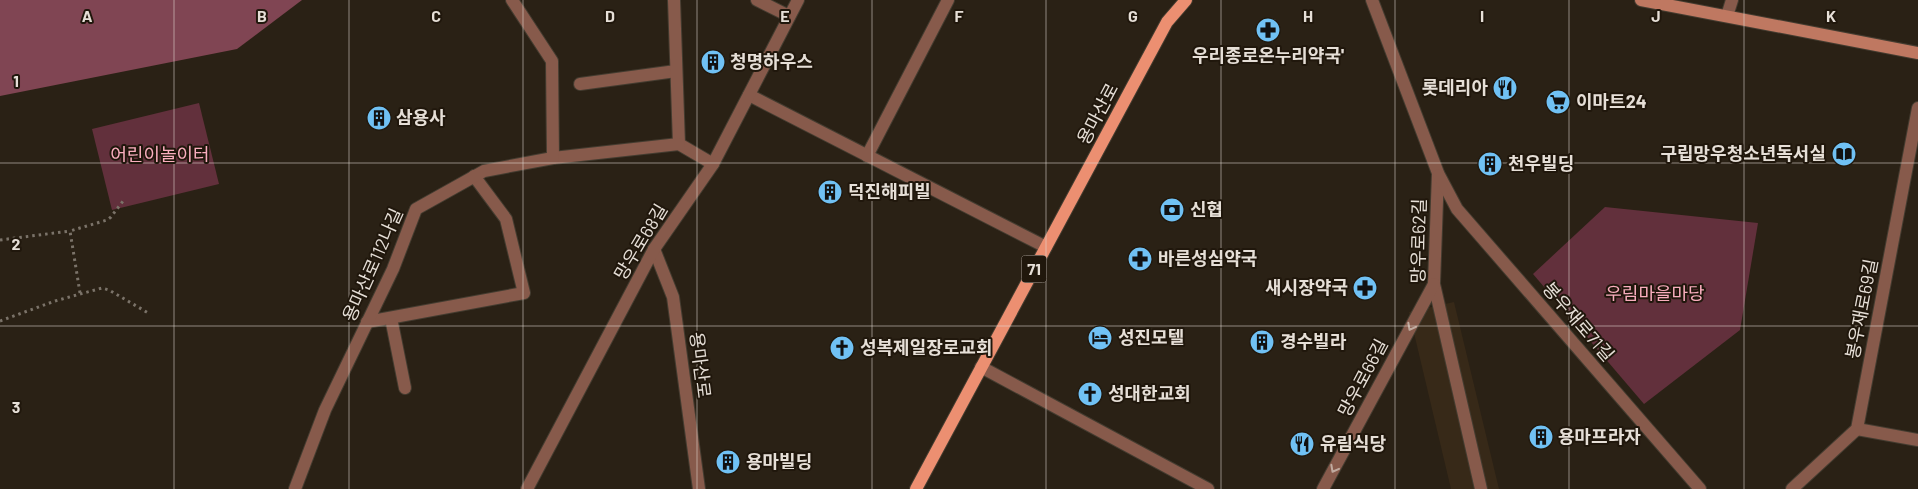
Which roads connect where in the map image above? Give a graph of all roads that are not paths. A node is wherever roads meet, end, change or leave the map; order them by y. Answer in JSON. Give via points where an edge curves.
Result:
{"nodes":[{"id":1,"x":512,"y":0,"type":"edge"},
{"id":2,"x":674,"y":0,"type":"edge"},
{"id":3,"x":757,"y":0,"type":"edge"},
{"id":4,"x":798,"y":0,"type":"edge"},
{"id":5,"x":948,"y":0,"type":"edge"},
{"id":6,"x":1186,"y":0,"type":"edge"},
{"id":7,"x":1372,"y":0,"type":"edge"},
{"id":8,"x":1641,"y":0,"type":"edge"},
{"id":9,"x":1732,"y":0,"type":"edge"},
{"id":10,"x":789,"y":16,"type":"junction"},
{"id":11,"x":1727,"y":16,"type":"junction"},
{"id":12,"x":1918,"y":53,"type":"edge"},
{"id":13,"x":676,"y":72,"type":"junction"},
{"id":14,"x":580,"y":84,"type":"dead end"},
{"id":15,"x":749,"y":95,"type":"junction"},
{"id":16,"x":1918,"y":108,"type":"edge"},
{"id":17,"x":679,"y":144,"type":"junction"},
{"id":18,"x":867,"y":156,"type":"junction"},
{"id":19,"x":553,"y":158,"type":"junction"},
{"id":20,"x":713,"y":164,"type":"junction"},
{"id":21,"x":1438,"y":173,"type":"junction"},
{"id":22,"x":474,"y":176,"type":"junction"},
{"id":23,"x":1046,"y":247,"type":"junction"},
{"id":24,"x":654,"y":249,"type":"junction"},
{"id":25,"x":1434,"y":284,"type":"junction"},
{"id":26,"x":391,"y":318,"type":"junction"},
{"id":27,"x":367,"y":322,"type":"junction"},
{"id":28,"x":981,"y":368,"type":"junction"},
{"id":29,"x":405,"y":388,"type":"dead end"},
{"id":30,"x":1857,"y":429,"type":"junction"},
{"id":31,"x":1918,"y":440,"type":"edge"},
{"id":32,"x":295,"y":489,"type":"edge"},
{"id":33,"x":527,"y":489,"type":"edge"},
{"id":34,"x":699,"y":489,"type":"edge"},
{"id":35,"x":916,"y":489,"type":"edge"},
{"id":36,"x":1208,"y":489,"type":"edge"},
{"id":37,"x":1323,"y":489,"type":"edge"},
{"id":38,"x":1481,"y":489,"type":"edge"},
{"id":39,"x":1700,"y":489,"type":"edge"},
{"id":40,"x":1792,"y":489,"type":"edge"}],
"edges":[{"from":1,"to":19,"type":"street","via":[[552,61]]},
{"from":2,"to":13,"type":"street"},
{"from":3,"to":10,"type":"street"},
{"from":4,"to":10,"type":"street","name":"망우로68길"},
{"from":5,"to":18,"type":"street"},
{"from":6,"to":23,"type":"main road","name":"용마산로","number":"71","via":[[1167,22]]},
{"from":7,"to":21,"type":"street","name":"망우로62길"},
{"from":8,"to":11,"type":"street"},
{"from":9,"to":11,"type":"street"},
{"from":10,"to":15,"type":"street","name":"망우로68길"},
{"from":11,"to":12,"type":"street"},
{"from":13,"to":14,"type":"street"},
{"from":13,"to":17,"type":"street"},
{"from":15,"to":18,"type":"street"},
{"from":15,"to":20,"type":"street","name":"망우로68길"},
{"from":16,"to":30,"type":"street","name":"봉우재로69길"},
{"from":17,"to":19,"type":"street","name":"용마산로112나길"},
{"from":17,"to":20,"type":"street"},
{"from":18,"to":23,"type":"street"},
{"from":19,"to":22,"type":"street","name":"용마산로112나길","via":[[484,171]]},
{"from":20,"to":24,"type":"street","name":"망우로68길"},
{"from":21,"to":25,"type":"street","name":"망우로62길"},
{"from":21,"to":39,"type":"street","name":"봉우재로71길","via":[[1457,209]]},
{"from":22,"to":26,"type":"street","via":[[506,220],[524,293]]},
{"from":22,"to":27,"type":"street","name":"용마산로112나길","via":[[416,209],[393,269]]},
{"from":23,"to":28,"type":"main road","name":"용마산로","number":"71"},
{"from":24,"to":33,"type":"street","name":"망우로68길"},
{"from":24,"to":34,"type":"street","name":"용마산로","via":[[673,297]]},
{"from":25,"to":37,"type":"street","name":"망우로66길","one_way":true},
{"from":25,"to":38,"type":"street","name":"망우로62길"},
{"from":26,"to":27,"type":"street"},
{"from":26,"to":29,"type":"street"},
{"from":27,"to":32,"type":"street","name":"용마산로112나길","via":[[325,410]]},
{"from":28,"to":35,"type":"main road","name":"용마산로","number":"71"},
{"from":28,"to":36,"type":"street"},
{"from":30,"to":31,"type":"street"},
{"from":30,"to":40,"type":"street"}]}
